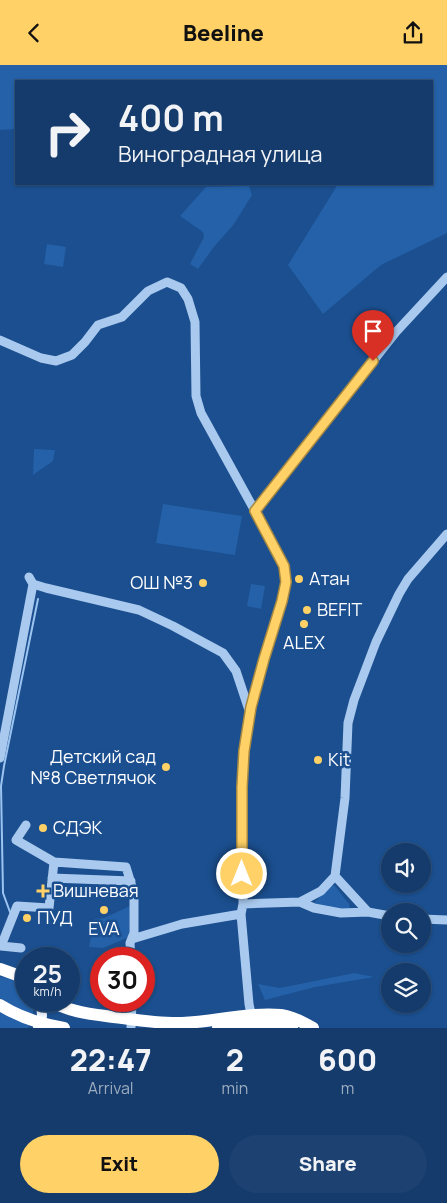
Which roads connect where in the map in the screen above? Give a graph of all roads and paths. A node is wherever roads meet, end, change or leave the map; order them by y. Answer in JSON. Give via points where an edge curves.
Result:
{"nodes":[{"id":1,"x":447,"y":277,"type":"edge"},
{"id":2,"x":0,"y":340,"type":"edge"},
{"id":3,"x":255,"y":511,"type":"junction"},
{"id":4,"x":447,"y":534,"type":"edge"},
{"id":5,"x":250,"y":713,"type":"junction"},
{"id":6,"x":0,"y":758,"type":"edge"},
{"id":7,"x":26,"y":825,"type":"dead end"},
{"id":8,"x":54,"y":862,"type":"junction"},
{"id":9,"x":335,"y":876,"type":"junction"},
{"id":10,"x":52,"y":878,"type":"junction"},
{"id":11,"x":131,"y":881,"type":"junction"},
{"id":12,"x":300,"y":902,"type":"junction"},
{"id":13,"x":243,"y":904,"type":"junction"},
{"id":14,"x":368,"y":912,"type":"junction"},
{"id":15,"x":241,"y":914,"type":"junction"},
{"id":16,"x":381,"y":914,"type":"edge"},
{"id":17,"x":431,"y":919,"type":"edge"},
{"id":18,"x":447,"y":920,"type":"edge"},
{"id":19,"x":131,"y":941,"type":"junction"},
{"id":20,"x":15,"y":947,"type":"edge"},
{"id":21,"x":131,"y":947,"type":"edge"},
{"id":22,"x":0,"y":1005,"type":"edge"},
{"id":23,"x":80,"y":1011,"type":"edge"},
{"id":24,"x":41,"y":1012,"type":"edge"},
{"id":25,"x":252,"y":1021,"type":"junction"},
{"id":26,"x":132,"y":1024,"type":"edge"},
{"id":27,"x":39,"y":1026,"type":"edge"},
{"id":28,"x":64,"y":1028,"type":"edge"},
{"id":29,"x":212,"y":1028,"type":"edge"},
{"id":30,"x":292,"y":1028,"type":"edge"},
{"id":31,"x":313,"y":1028,"type":"edge"}],
"edges":[{"from":1,"to":3,"type":"street","via":[[396,331]]},
{"from":2,"to":3,"type":"street","via":[[56,361],[72,355],[98,325],[122,317],[148,291],[167,282],[181,289],[195,321],[196,396],[201,413]]},
{"from":3,"to":5,"type":"street","via":[[284,566],[286,582]]},
{"from":4,"to":9,"type":"street","via":[[399,594],[354,701],[348,723],[345,798]]},
{"from":5,"to":6,"type":"street","via":[[236,671],[223,653],[139,610],[46,588],[31,580]]},
{"from":5,"to":13,"type":"street","via":[[242,787]]},
{"from":7,"to":8,"type":"street","via":[[16,840]]},
{"from":8,"to":10,"type":"street"},
{"from":8,"to":11,"type":"street","via":[[126,867]]},
{"from":9,"to":12,"type":"street","via":[[321,891]]},
{"from":9,"to":14,"type":"street"},
{"from":10,"to":11,"type":"street"},
{"from":10,"to":20,"type":"street","via":[[49,907],[17,906],[1,946]]},
{"from":11,"to":19,"type":"street","via":[[134,893]]},
{"from":12,"to":13,"type":"street"},
{"from":12,"to":14,"type":"street","via":[[341,913]]},
{"from":13,"to":15,"type":"street"},
{"from":14,"to":16,"type":"street"},
{"from":15,"to":19,"type":"street","via":[[182,924]]},
{"from":15,"to":25,"type":"street"},
{"from":17,"to":18,"type":"street"},
{"from":19,"to":21,"type":"street"},
{"from":22,"to":27,"type":"highway"},
{"from":23,"to":26,"type":"highway"},
{"from":24,"to":27,"type":"main road"},
{"from":25,"to":26,"type":"highway"},
{"from":25,"to":29,"type":"highway"},
{"from":25,"to":30,"type":"highway"},
{"from":25,"to":31,"type":"highway","via":[[281,1015],[300,1020]]},
{"from":27,"to":28,"type":"highway"}]}
